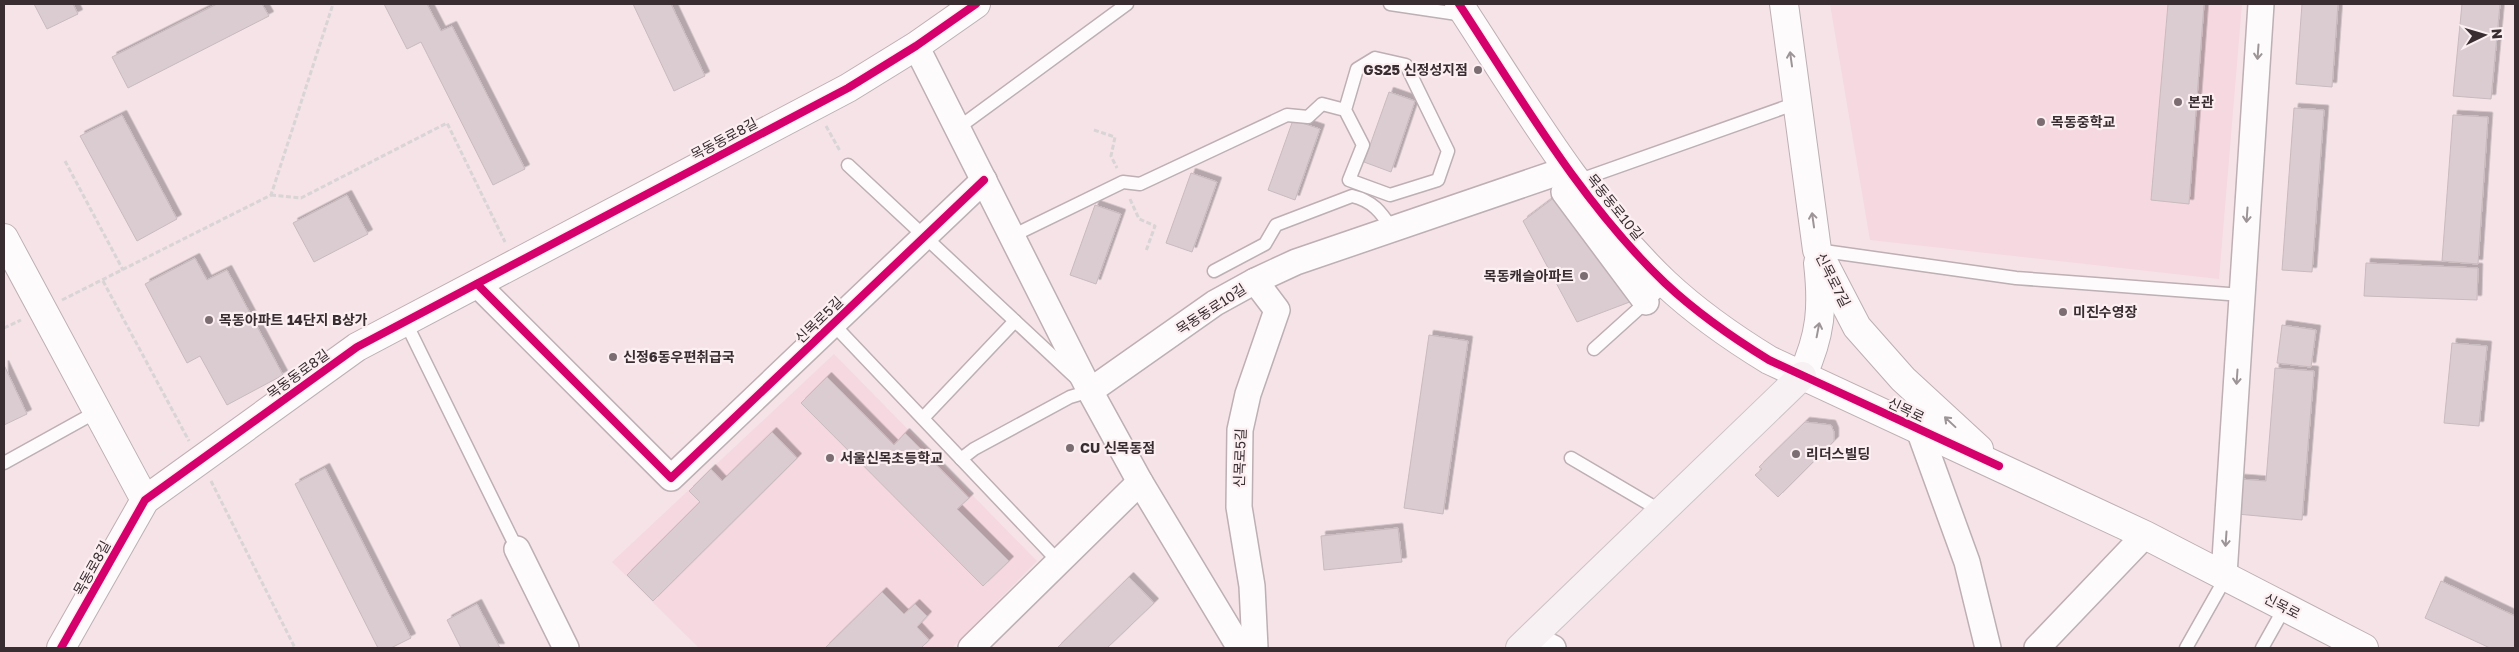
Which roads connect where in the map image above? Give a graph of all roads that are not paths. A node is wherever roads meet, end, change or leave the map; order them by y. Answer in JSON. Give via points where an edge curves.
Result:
{"nodes":[{"id":1,"x":976,"y":4,"type":"edge"},
{"id":2,"x":1127,"y":4,"type":"edge"},
{"id":3,"x":1390,"y":4,"type":"edge"},
{"id":4,"x":1784,"y":4,"type":"edge"},
{"id":5,"x":2261,"y":4,"type":"edge"},
{"id":6,"x":1463,"y":9,"type":"edge"},
{"id":7,"x":916,"y":46,"type":"junction"},
{"id":8,"x":1797,"y":103,"type":"junction"},
{"id":9,"x":1345,"y":110,"type":"junction"},
{"id":10,"x":958,"y":128,"type":"junction"},
{"id":11,"x":848,"y":165,"type":"road end"},
{"id":12,"x":1573,"y":175,"type":"junction"},
{"id":13,"x":984,"y":180,"type":"junction"},
{"id":14,"x":1392,"y":229,"type":"junction"},
{"id":15,"x":1012,"y":236,"type":"junction"},
{"id":16,"x":924,"y":237,"type":"junction"},
{"id":17,"x":4,"y":238,"type":"edge"},
{"id":18,"x":1816,"y":250,"type":"junction"},
{"id":19,"x":1214,"y":271,"type":"dead end"},
{"id":20,"x":1255,"y":280,"type":"junction"},
{"id":21,"x":477,"y":284,"type":"junction"},
{"id":22,"x":1666,"y":284,"type":"junction"},
{"id":23,"x":2242,"y":295,"type":"junction"},
{"id":24,"x":1646,"y":302,"type":"junction"},
{"id":25,"x":406,"y":321,"type":"junction"},
{"id":26,"x":1014,"y":321,"type":"junction"},
{"id":27,"x":833,"y":324,"type":"junction"},
{"id":28,"x":1594,"y":349,"type":"dead end"},
{"id":29,"x":1802,"y":376,"type":"junction"},
{"id":30,"x":1090,"y":391,"type":"junction"},
{"id":31,"x":96,"y":412,"type":"junction"},
{"id":32,"x":922,"y":418,"type":"junction"},
{"id":33,"x":1919,"y":430,"type":"junction"},
{"id":34,"x":1571,"y":458,"type":"dead end"},
{"id":35,"x":961,"y":459,"type":"junction"},
{"id":36,"x":4,"y":463,"type":"edge"},
{"id":37,"x":1999,"y":466,"type":"junction"},
{"id":38,"x":1140,"y":482,"type":"junction"},
{"id":39,"x":145,"y":500,"type":"junction"},
{"id":40,"x":1661,"y":512,"type":"junction"},
{"id":41,"x":2145,"y":535,"type":"junction"},
{"id":42,"x":517,"y":550,"type":"joint"},
{"id":43,"x":1059,"y":562,"type":"junction"},
{"id":44,"x":2224,"y":576,"type":"junction"},
{"id":45,"x":2285,"y":607,"type":"junction"},
{"id":46,"x":2347,"y":644,"type":"edge"},
{"id":47,"x":1535,"y":645,"type":"edge"},
{"id":48,"x":2044,"y":646,"type":"edge"},
{"id":49,"x":61,"y":648,"type":"edge"},
{"id":50,"x":566,"y":648,"type":"edge"},
{"id":51,"x":971,"y":648,"type":"edge"},
{"id":52,"x":1240,"y":648,"type":"edge"},
{"id":53,"x":1254,"y":648,"type":"edge"},
{"id":54,"x":1988,"y":648,"type":"edge"},
{"id":55,"x":2186,"y":648,"type":"edge"},
{"id":56,"x":2262,"y":648,"type":"edge"}],
"edges":[{"from":1,"to":7,"type":"street","name":"목동동로8길"},
{"from":2,"to":10,"type":"lane"},
{"from":3,"to":6,"type":"lane","name":"목동동로10길"},
{"from":8,"to":4,"type":"street","name":"신목로7길","one_way":true},
{"from":5,"to":23,"type":"street","one_way":true},
{"from":6,"to":12,"type":"street","name":"목동동로10길"},
{"from":7,"to":10,"type":"street"},
{"from":7,"to":21,"type":"street","name":"목동동로8길","via":[[848,88]]},
{"from":8,"to":12,"type":"lane"},
{"from":18,"to":8,"type":"street","name":"신목로7길","one_way":true},
{"from":9,"to":9,"type":"lane","via":[[1357,69],[1375,58],[1406,64],[1448,151],[1438,180],[1390,195],[1349,180],[1362,145]]},
{"from":9,"to":15,"type":"lane","via":[[1322,104],[1308,117],[1287,115],[1140,184],[1123,182]]},
{"from":10,"to":13,"type":"street"},
{"from":11,"to":16,"type":"lane"},
{"from":12,"to":14,"type":"street","name":"목동동로10길"},
{"from":12,"to":22,"type":"street","name":"목동동로10길","via":[[1630,246]]},
{"from":12,"to":24,"type":"street","via":[[1564,192],[1619,281]]},
{"from":13,"to":15,"type":"street"},
{"from":13,"to":16,"type":"street","name":"신목로5길"},
{"from":14,"to":19,"type":"lane","via":[[1379,208],[1352,196],[1276,225],[1265,244]]},
{"from":14,"to":20,"type":"street","name":"목동동로10길","via":[[1296,262]]},
{"from":15,"to":30,"type":"street"},
{"from":16,"to":26,"type":"lane"},
{"from":16,"to":27,"type":"street","name":"신목로5길"},
{"from":17,"to":31,"type":"street"},
{"from":18,"to":23,"type":"lane","via":[[2016,278]]},
{"from":29,"to":18,"type":"street","one_way":true,"via":[[1814,350],[1820,325],[1822,299]]},
{"from":37,"to":18,"type":"street","name":"신목로7길","one_way":true,"via":[[1903,379],[1857,327]]},
{"from":20,"to":30,"type":"street","name":"목동동로10길","via":[[1215,303]]},
{"from":20,"to":53,"type":"street","name":"신목로5길","via":[[1278,310],[1248,394],[1240,430],[1238,507],[1252,586]]},
{"from":21,"to":25,"type":"street","name":"목동동로8길"},
{"from":21,"to":27,"type":"street","name":"신목로5길","via":[[671,478]]},
{"from":22,"to":24,"type":"lane"},
{"from":22,"to":29,"type":"street","name":"목동동로10길","via":[[1738,341]]},
{"from":23,"to":44,"type":"street","one_way":true},
{"from":24,"to":28,"type":"lane"},
{"from":25,"to":39,"type":"street","name":"목동동로8길","via":[[357,347]]},
{"from":25,"to":42,"type":"lane"},
{"from":26,"to":30,"type":"lane"},
{"from":26,"to":32,"type":"lane"},
{"from":27,"to":32,"type":"lane"},
{"from":29,"to":33,"type":"street","name":"신목로"},
{"from":29,"to":40,"type":"main road"},
{"from":30,"to":35,"type":"lane","via":[[1070,397]]},
{"from":30,"to":38,"type":"street"},
{"from":31,"to":36,"type":"lane"},
{"from":31,"to":39,"type":"street"},
{"from":32,"to":35,"type":"lane"},
{"from":33,"to":37,"type":"street","name":"신목로"},
{"from":33,"to":54,"type":"street","name":"신목로","via":[[1967,562]]},
{"from":34,"to":40,"type":"lane"},
{"from":35,"to":43,"type":"lane"},
{"from":37,"to":41,"type":"street","name":"신목로"},
{"from":38,"to":43,"type":"street"},
{"from":38,"to":52,"type":"street"},
{"from":39,"to":49,"type":"street","name":"목동로8길"},
{"from":40,"to":47,"type":"main road"},
{"from":41,"to":44,"type":"street","name":"신목로"},
{"from":41,"to":48,"type":"street"},
{"from":42,"to":50,"type":"street"},
{"from":43,"to":51,"type":"street"},
{"from":44,"to":45,"type":"street","name":"신목로"},
{"from":44,"to":55,"type":"lane"},
{"from":45,"to":46,"type":"street","name":"신목로"},
{"from":45,"to":56,"type":"lane"}]}
